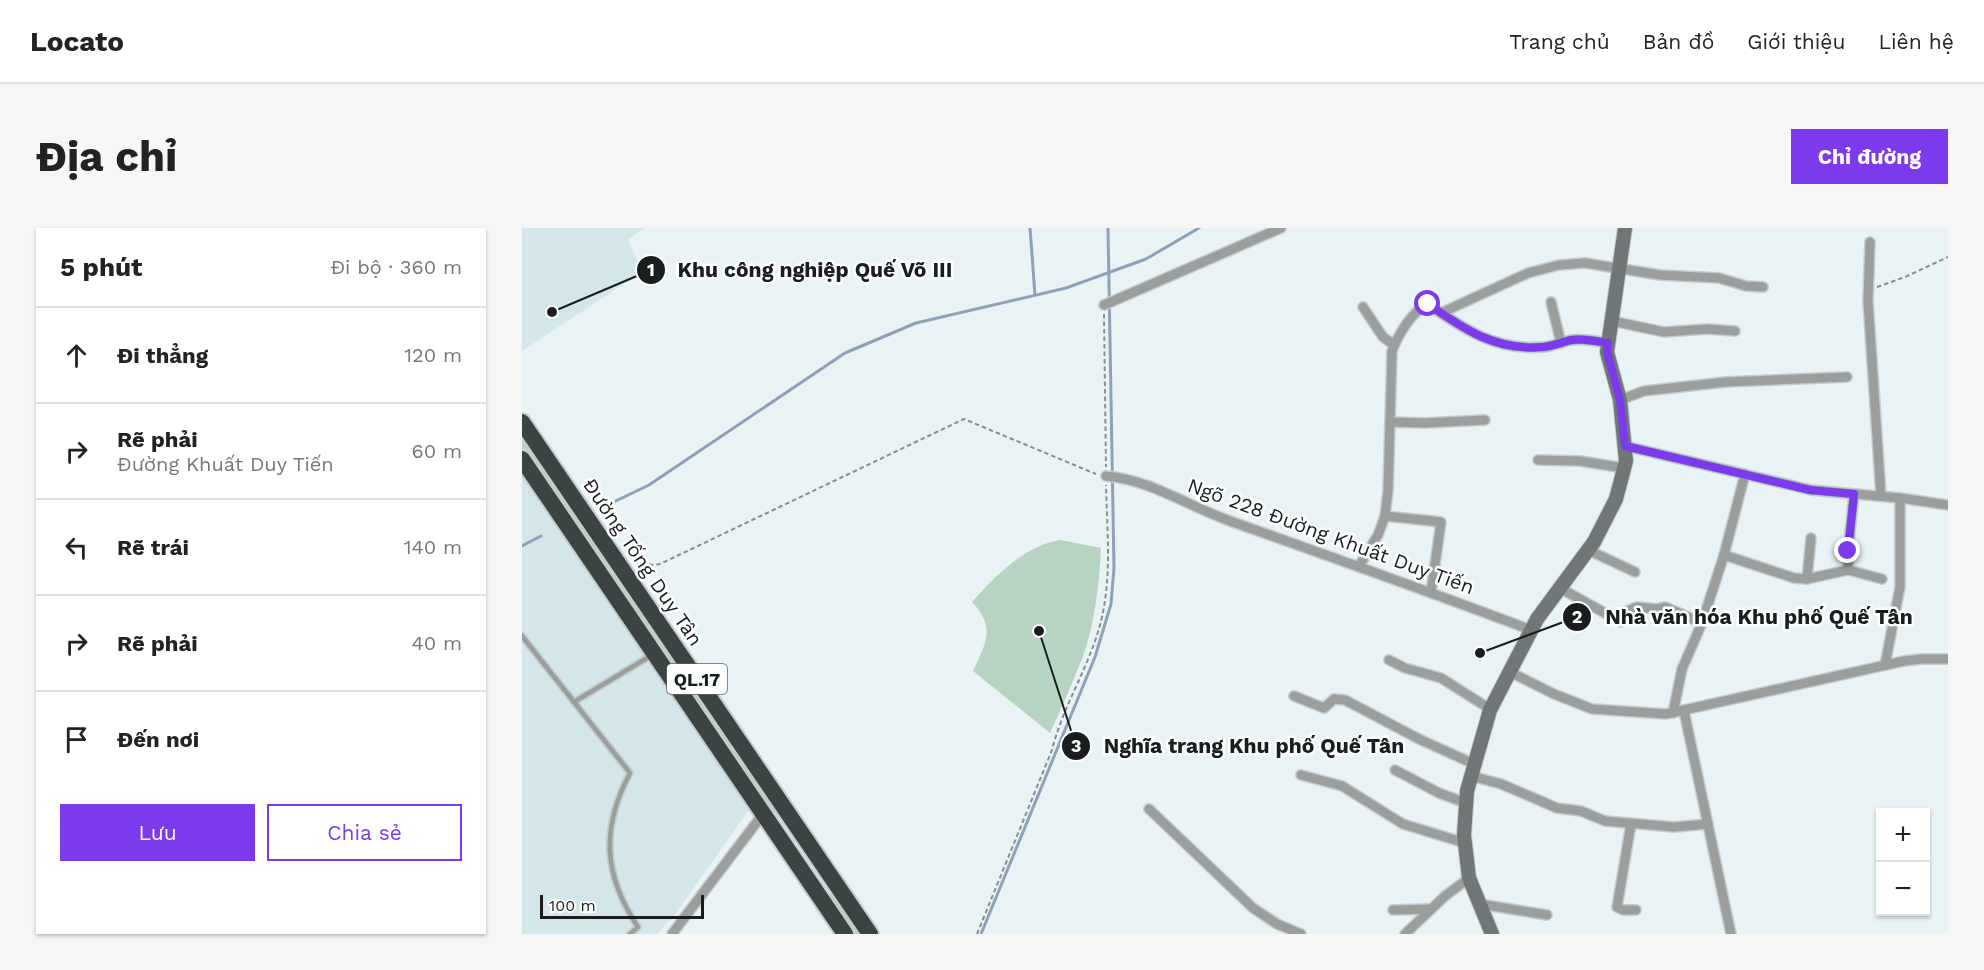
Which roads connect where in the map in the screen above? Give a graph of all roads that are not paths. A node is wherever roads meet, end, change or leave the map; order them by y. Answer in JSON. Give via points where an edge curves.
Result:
{"nodes":[{"id":1,"x":1281,"y":228,"type":"edge"},
{"id":2,"x":1624,"y":228,"type":"edge"},
{"id":3,"x":1870,"y":242,"type":"dead end"},
{"id":4,"x":1618,"y":270,"type":"junction"},
{"id":5,"x":1763,"y":287,"type":"dead end"},
{"id":6,"x":1551,"y":302,"type":"dead end"},
{"id":7,"x":1109,"y":303,"type":"road end"},
{"id":8,"x":1363,"y":307,"type":"dead end"},
{"id":9,"x":1440,"y":313,"type":"junction"},
{"id":10,"x":1611,"y":321,"type":"junction"},
{"id":11,"x":1735,"y":331,"type":"dead end"},
{"id":12,"x":1561,"y":343,"type":"junction"},
{"id":13,"x":1608,"y":343,"type":"junction"},
{"id":14,"x":1394,"y":345,"type":"junction"},
{"id":15,"x":1847,"y":377,"type":"dead end"},
{"id":16,"x":1620,"y":400,"type":"junction"},
{"id":17,"x":1485,"y":420,"type":"dead end"},
{"id":18,"x":1390,"y":422,"type":"junction"},
{"id":19,"x":523,"y":424,"type":"edge"},
{"id":20,"x":1625,"y":446,"type":"junction"},
{"id":21,"x":522,"y":459,"type":"edge"},
{"id":22,"x":1538,"y":460,"type":"dead end"},
{"id":23,"x":1624,"y":468,"type":"junction"},
{"id":24,"x":1744,"y":474,"type":"junction"},
{"id":25,"x":1111,"y":477,"type":"road end"},
{"id":26,"x":1854,"y":494,"type":"junction"},
{"id":27,"x":1881,"y":496,"type":"junction"},
{"id":28,"x":1900,"y":498,"type":"junction"},
{"id":29,"x":1948,"y":505,"type":"edge"},
{"id":30,"x":1384,"y":516,"type":"junction"},
{"id":31,"x":1811,"y":538,"type":"dead end"},
{"id":32,"x":1588,"y":550,"type":"junction"},
{"id":33,"x":1724,"y":555,"type":"junction"},
{"id":34,"x":1359,"y":566,"type":"junction"},
{"id":35,"x":1848,"y":570,"type":"junction"},
{"id":36,"x":1635,"y":572,"type":"dead end"},
{"id":37,"x":1807,"y":579,"type":"junction"},
{"id":38,"x":1882,"y":579,"type":"dead end"},
{"id":39,"x":1560,"y":588,"type":"junction"},
{"id":40,"x":1431,"y":592,"type":"junction"},
{"id":41,"x":1702,"y":623,"type":"junction"},
{"id":42,"x":1532,"y":630,"type":"junction"},
{"id":43,"x":522,"y":636,"type":"edge"},
{"id":44,"x":654,"y":654,"type":"junction"},
{"id":45,"x":1948,"y":659,"type":"edge"},
{"id":46,"x":1389,"y":660,"type":"dead end"},
{"id":47,"x":1885,"y":665,"type":"junction"},
{"id":48,"x":1509,"y":672,"type":"junction"},
{"id":49,"x":1294,"y":696,"type":"dead end"},
{"id":50,"x":573,"y":702,"type":"junction"},
{"id":51,"x":1490,"y":709,"type":"junction"},
{"id":52,"x":1684,"y":711,"type":"junction"},
{"id":53,"x":1673,"y":713,"type":"junction"},
{"id":54,"x":1395,"y":770,"type":"dead end"},
{"id":55,"x":1473,"y":770,"type":"junction"},
{"id":56,"x":1301,"y":774,"type":"dead end"},
{"id":57,"x":1466,"y":803,"type":"junction"},
{"id":58,"x":1149,"y":809,"type":"dead end"},
{"id":59,"x":763,"y":814,"type":"junction"},
{"id":60,"x":1631,"y":824,"type":"junction"},
{"id":61,"x":1708,"y":824,"type":"junction"},
{"id":62,"x":1465,"y":843,"type":"junction"},
{"id":63,"x":816,"y":854,"type":"junction"},
{"id":64,"x":798,"y":866,"type":"junction"},
{"id":65,"x":1469,"y":878,"type":"junction"},
{"id":66,"x":1480,"y":904,"type":"junction"},
{"id":67,"x":1431,"y":909,"type":"junction"},
{"id":68,"x":1393,"y":910,"type":"dead end"},
{"id":69,"x":1636,"y":910,"type":"dead end"},
{"id":70,"x":1547,"y":915,"type":"dead end"},
{"id":71,"x":630,"y":934,"type":"edge"},
{"id":72,"x":672,"y":934,"type":"edge"},
{"id":73,"x":844,"y":934,"type":"edge"},
{"id":74,"x":870,"y":934,"type":"edge"},
{"id":75,"x":1301,"y":934,"type":"edge"},
{"id":76,"x":1405,"y":934,"type":"edge"},
{"id":77,"x":1492,"y":934,"type":"edge"},
{"id":78,"x":1731,"y":934,"type":"edge"}],
"edges":[{"from":1,"to":7,"type":"street"},
{"from":2,"to":4,"type":"main road"},
{"from":3,"to":27,"type":"street","via":[[1869,289]]},
{"from":4,"to":5,"type":"street","via":[[1719,278]]},
{"from":4,"to":9,"type":"street","via":[[1584,263],[1559,265],[1528,273]]},
{"from":4,"to":10,"type":"main road"},
{"from":6,"to":12,"type":"street"},
{"from":8,"to":14,"type":"street","via":[[1383,337]]},
{"from":9,"to":12,"type":"street","via":[[1498,344],[1522,348]]},
{"from":9,"to":14,"type":"street","via":[[1428,304],[1420,307]]},
{"from":10,"to":11,"type":"street","via":[[1664,332]]},
{"from":10,"to":13,"type":"main road"},
{"from":12,"to":13,"type":"street","via":[[1586,339]]},
{"from":13,"to":16,"type":"main road"},
{"from":14,"to":18,"type":"street"},
{"from":15,"to":16,"type":"street","via":[[1726,381],[1644,392]]},
{"from":16,"to":20,"type":"main road"},
{"from":17,"to":18,"type":"street"},
{"from":18,"to":30,"type":"street"},
{"from":19,"to":63,"type":"highway","name":"Đường Tống Duy Tân","number":"QL.17"},
{"from":20,"to":23,"type":"main road"},
{"from":20,"to":24,"type":"street"},
{"from":21,"to":44,"type":"highway","number":"QL.17"},
{"from":22,"to":23,"type":"street"},
{"from":23,"to":32,"type":"main road","via":[[1616,499]]},
{"from":24,"to":26,"type":"street","via":[[1810,490]]},
{"from":24,"to":33,"type":"street"},
{"from":25,"to":34,"type":"street","name":"Ngõ 228 Đường Khuất Duy Tiến","via":[[1145,483],[1228,520]]},
{"from":26,"to":27,"type":"street"},
{"from":26,"to":35,"type":"street"},
{"from":27,"to":28,"type":"street"},
{"from":28,"to":29,"type":"street"},
{"from":28,"to":47,"type":"street","via":[[1900,587]]},
{"from":30,"to":34,"type":"street","via":[[1378,535]]},
{"from":30,"to":40,"type":"street","via":[[1441,522]]},
{"from":31,"to":37,"type":"street"},
{"from":32,"to":36,"type":"street"},
{"from":32,"to":39,"type":"main road"},
{"from":33,"to":37,"type":"street"},
{"from":33,"to":41,"type":"street"},
{"from":34,"to":40,"type":"street","name":"Ngõ 228 Đường Khuất Duy Tiến"},
{"from":35,"to":37,"type":"street"},
{"from":35,"to":38,"type":"street"},
{"from":39,"to":41,"type":"street","via":[[1621,622],[1625,612],[1636,607],[1665,607]]},
{"from":39,"to":42,"type":"main road"},
{"from":40,"to":42,"type":"street","name":"Ngõ 228 Đường Khuất Duy Tiến"},
{"from":41,"to":53,"type":"street","via":[[1682,669]]},
{"from":42,"to":48,"type":"main road"},
{"from":43,"to":50,"type":"lane"},
{"from":44,"to":50,"type":"lane"},
{"from":44,"to":59,"type":"highway","number":"QL.17"},
{"from":45,"to":47,"type":"street"},
{"from":46,"to":51,"type":"street","via":[[1441,678]]},
{"from":47,"to":52,"type":"street"},
{"from":48,"to":51,"type":"main road"},
{"from":48,"to":53,"type":"street","via":[[1592,709]]},
{"from":49,"to":55,"type":"street","via":[[1324,708],[1334,699],[1345,700]]},
{"from":50,"to":71,"type":"lane","via":[[630,772],[615,809],[609,844],[612,874],[638,927]]},
{"from":51,"to":55,"type":"main road"},
{"from":52,"to":53,"type":"street"},
{"from":52,"to":61,"type":"street"},
{"from":54,"to":57,"type":"street"},
{"from":55,"to":57,"type":"main road"},
{"from":55,"to":60,"type":"street","via":[[1557,808]]},
{"from":56,"to":62,"type":"street","via":[[1342,786],[1413,829]]},
{"from":57,"to":62,"type":"main road"},
{"from":58,"to":75,"type":"street","via":[[1253,908]]},
{"from":59,"to":64,"type":"highway","number":"QL.17"},
{"from":59,"to":72,"type":"street"},
{"from":60,"to":61,"type":"street"},
{"from":60,"to":69,"type":"street","via":[[1617,907]]},
{"from":61,"to":78,"type":"street"},
{"from":62,"to":65,"type":"main road"},
{"from":63,"to":64,"type":"highway"},
{"from":63,"to":74,"type":"highway","name":"Đường Tống Duy Tân","number":"QL.17"},
{"from":64,"to":73,"type":"highway","number":"QL.17"},
{"from":65,"to":66,"type":"main road"},
{"from":65,"to":67,"type":"street"},
{"from":66,"to":70,"type":"street"},
{"from":66,"to":77,"type":"main road"},
{"from":67,"to":68,"type":"street"},
{"from":67,"to":76,"type":"street"}]}
